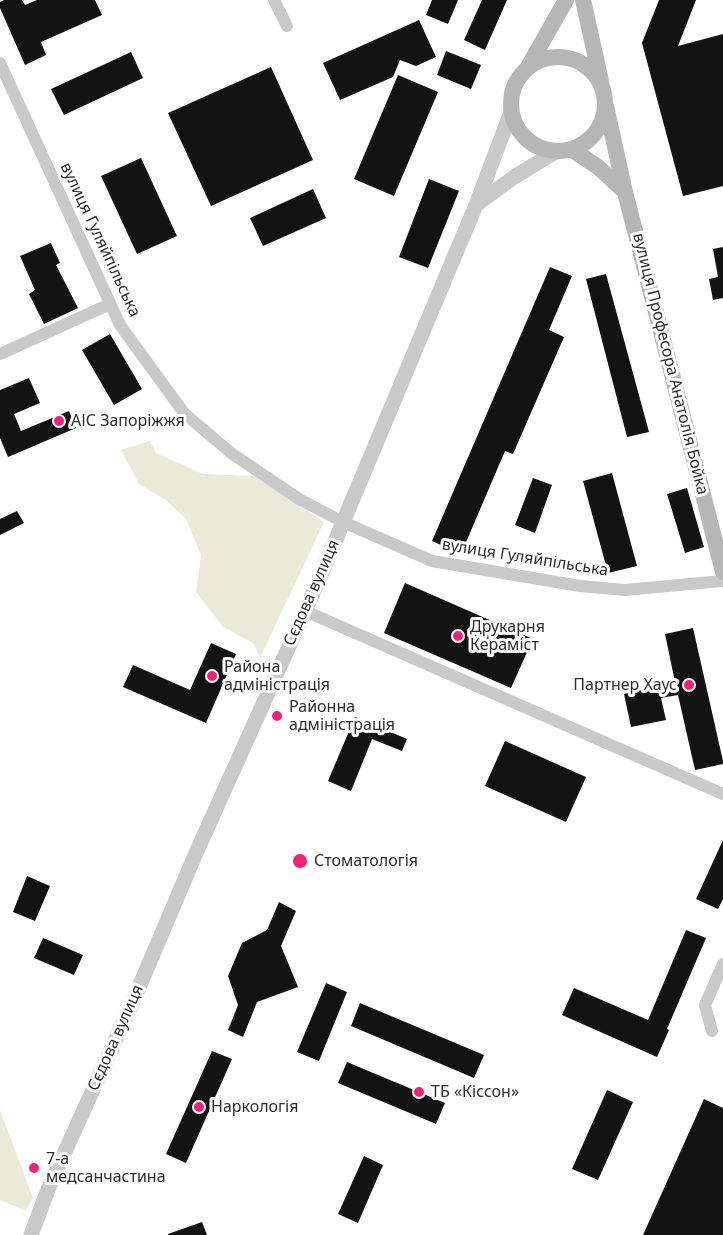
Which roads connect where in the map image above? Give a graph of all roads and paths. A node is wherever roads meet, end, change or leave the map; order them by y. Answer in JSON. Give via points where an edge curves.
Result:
{"nodes":[{"id":1,"x":274,"y":0,"type":"edge"},
{"id":2,"x":566,"y":0,"type":"edge"},
{"id":3,"x":583,"y":0,"type":"edge"},
{"id":4,"x":287,"y":26,"type":"dead end"},
{"id":5,"x":0,"y":63,"type":"edge"},
{"id":6,"x":527,"y":68,"type":"junction"},
{"id":7,"x":605,"y":98,"type":"junction"},
{"id":8,"x":512,"y":112,"type":"junction"},
{"id":9,"x":564,"y":150,"type":"junction"},
{"id":10,"x":625,"y":192,"type":"junction"},
{"id":11,"x":476,"y":205,"type":"junction"},
{"id":12,"x":110,"y":304,"type":"junction"},
{"id":13,"x":0,"y":354,"type":"edge"},
{"id":14,"x":343,"y":522,"type":"junction"},
{"id":15,"x":723,"y":572,"type":"edge"},
{"id":16,"x":723,"y":581,"type":"edge"},
{"id":17,"x":305,"y":610,"type":"junction"},
{"id":18,"x":723,"y":794,"type":"edge"},
{"id":19,"x":723,"y":964,"type":"edge"},
{"id":20,"x":712,"y":1031,"type":"dead end"},
{"id":21,"x":31,"y":1235,"type":"edge"}],
"edges":[{"from":1,"to":4,"type":"street"},
{"from":2,"to":6,"type":"main road"},
{"from":3,"to":7,"type":"main road"},
{"from":5,"to":12,"type":"street","name":"вулиця Гуляйпільська"},
{"from":6,"to":7,"type":"main road","via":[[541,60],[573,59],[597,78]]},
{"from":6,"to":8,"type":"main road","via":[[511,96]]},
{"from":7,"to":9,"type":"main road","via":[[603,120],[596,133],[585,143]]},
{"from":7,"to":10,"type":"main road","name":"вулиця Професора Анатолія Бойка"},
{"from":8,"to":9,"type":"main road","via":[[527,140],[541,148]]},
{"from":8,"to":11,"type":"street","name":"Сєдова вулиця"},
{"from":9,"to":10,"type":"main road","via":[[598,167]]},
{"from":9,"to":11,"type":"street","via":[[514,177]]},
{"from":10,"to":15,"type":"main road","name":"вулиця Професора Анатолія Бойка"},
{"from":11,"to":14,"type":"street","name":"Сєдова вулиця"},
{"from":12,"to":13,"type":"street"},
{"from":12,"to":14,"type":"street","name":"вулиця Гуляйпільська","via":[[120,325],[184,413],[231,453],[299,499]]},
{"from":14,"to":16,"type":"street","name":"вулиця Гуляйпільська","via":[[432,561],[580,586],[625,590]]},
{"from":14,"to":17,"type":"street","name":"Сєдова вулиця"},
{"from":17,"to":18,"type":"street"},
{"from":17,"to":21,"type":"street","name":"Сєдова вулиця"},
{"from":19,"to":20,"type":"street","via":[[705,1005]]}]}
